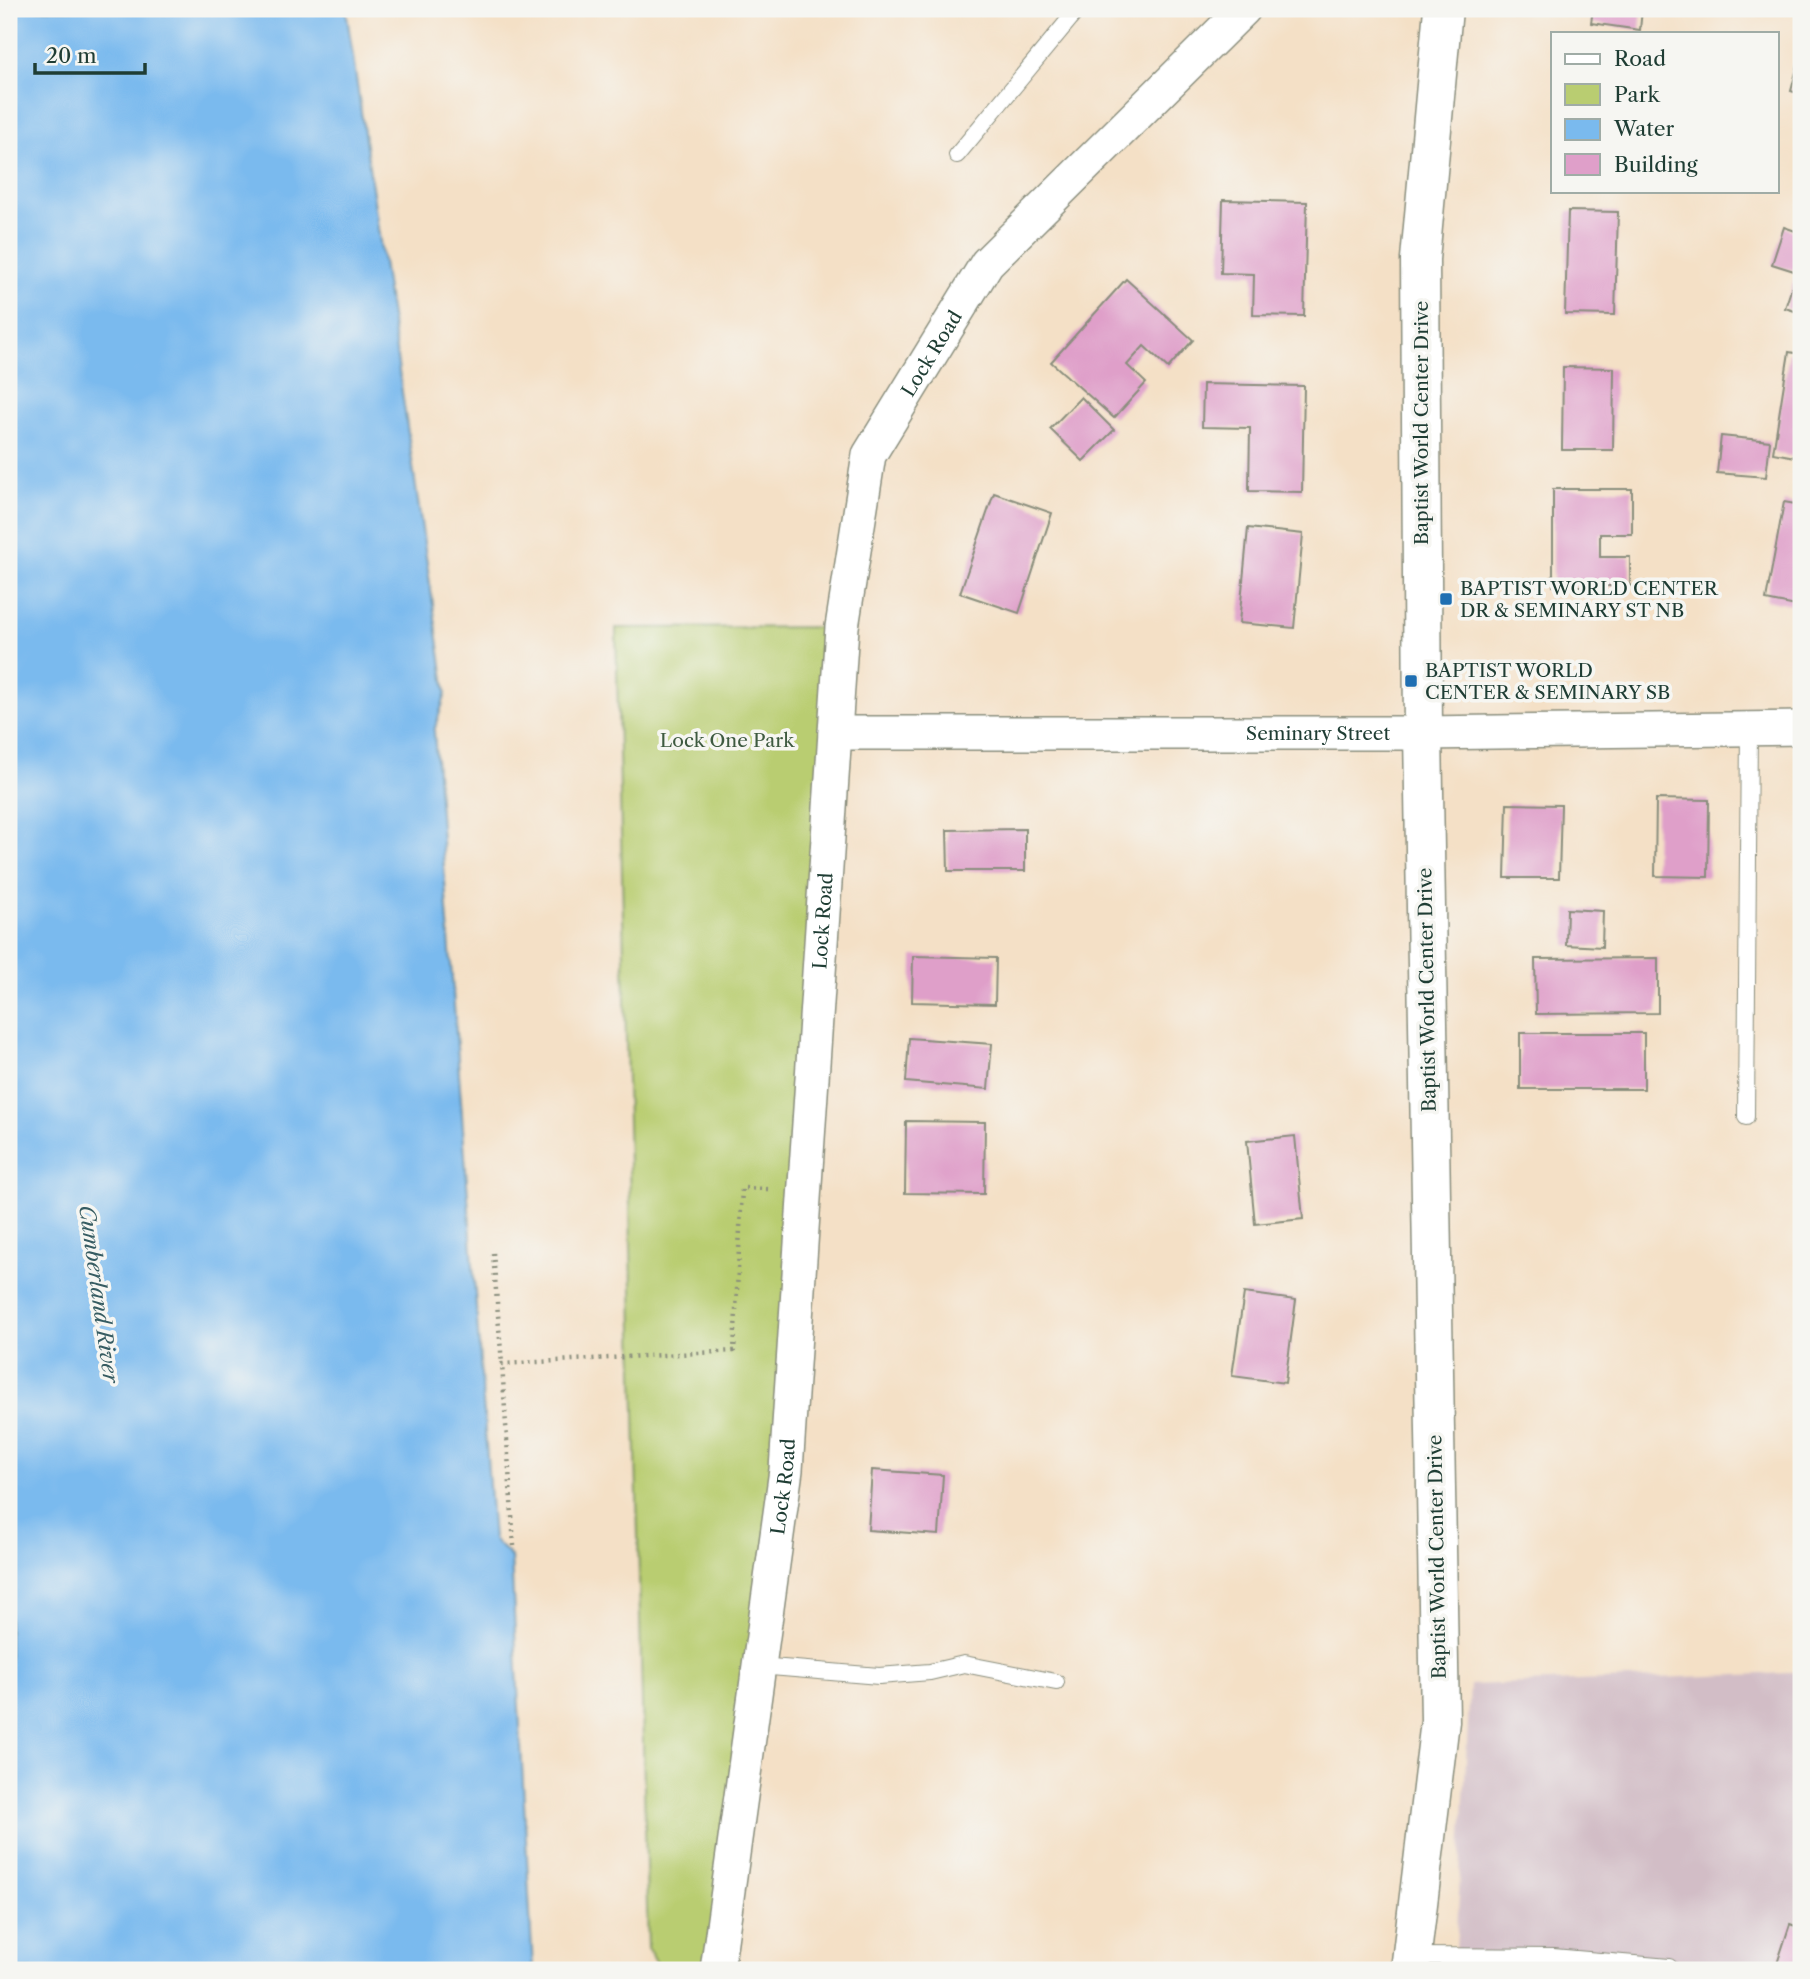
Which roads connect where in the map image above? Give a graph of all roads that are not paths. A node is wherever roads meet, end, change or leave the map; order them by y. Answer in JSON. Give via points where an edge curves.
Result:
{"nodes":[{"id":1,"x":1078,"y":9,"type":"edge"},
{"id":2,"x":1244,"y":9,"type":"edge"},
{"id":3,"x":1443,"y":9,"type":"edge"},
{"id":4,"x":957,"y":155,"type":"dead end"},
{"id":5,"x":1749,"y":728,"type":"junction"},
{"id":6,"x":1801,"y":728,"type":"edge"},
{"id":7,"x":835,"y":733,"type":"junction"},
{"id":8,"x":1423,"y":733,"type":"junction"},
{"id":9,"x":1746,"y":1117,"type":"dead end"},
{"id":10,"x":759,"y":1666,"type":"junction"},
{"id":11,"x":1056,"y":1682,"type":"dead end"},
{"id":12,"x":1410,"y":1963,"type":"edge"},
{"id":13,"x":1669,"y":1967,"type":"dead end"},
{"id":14,"x":717,"y":1970,"type":"edge"}],
"edges":[{"from":1,"to":4,"type":"lane"},
{"from":2,"to":7,"type":"street","name":"Lock Road","via":[[987,264],[869,455],[842,627]]},
{"from":3,"to":8,"type":"street","name":"Baptist World Center Drive","via":[[1420,259]]},
{"from":5,"to":6,"type":"street","name":"Seminary Street"},
{"from":5,"to":8,"type":"street","name":"Seminary Street"},
{"from":5,"to":9,"type":"lane"},
{"from":7,"to":8,"type":"street","name":"Seminary Street"},
{"from":7,"to":10,"type":"street","name":"Lock Road","via":[[786,1470]]},
{"from":8,"to":12,"type":"street","name":"Baptist World Center Drive","via":[[1440,1721]]},
{"from":10,"to":11,"type":"lane","via":[[879,1676],[964,1664]]},
{"from":10,"to":14,"type":"street","name":"Lock Road"},
{"from":12,"to":13,"type":"lane","via":[[1553,1957]]}]}
